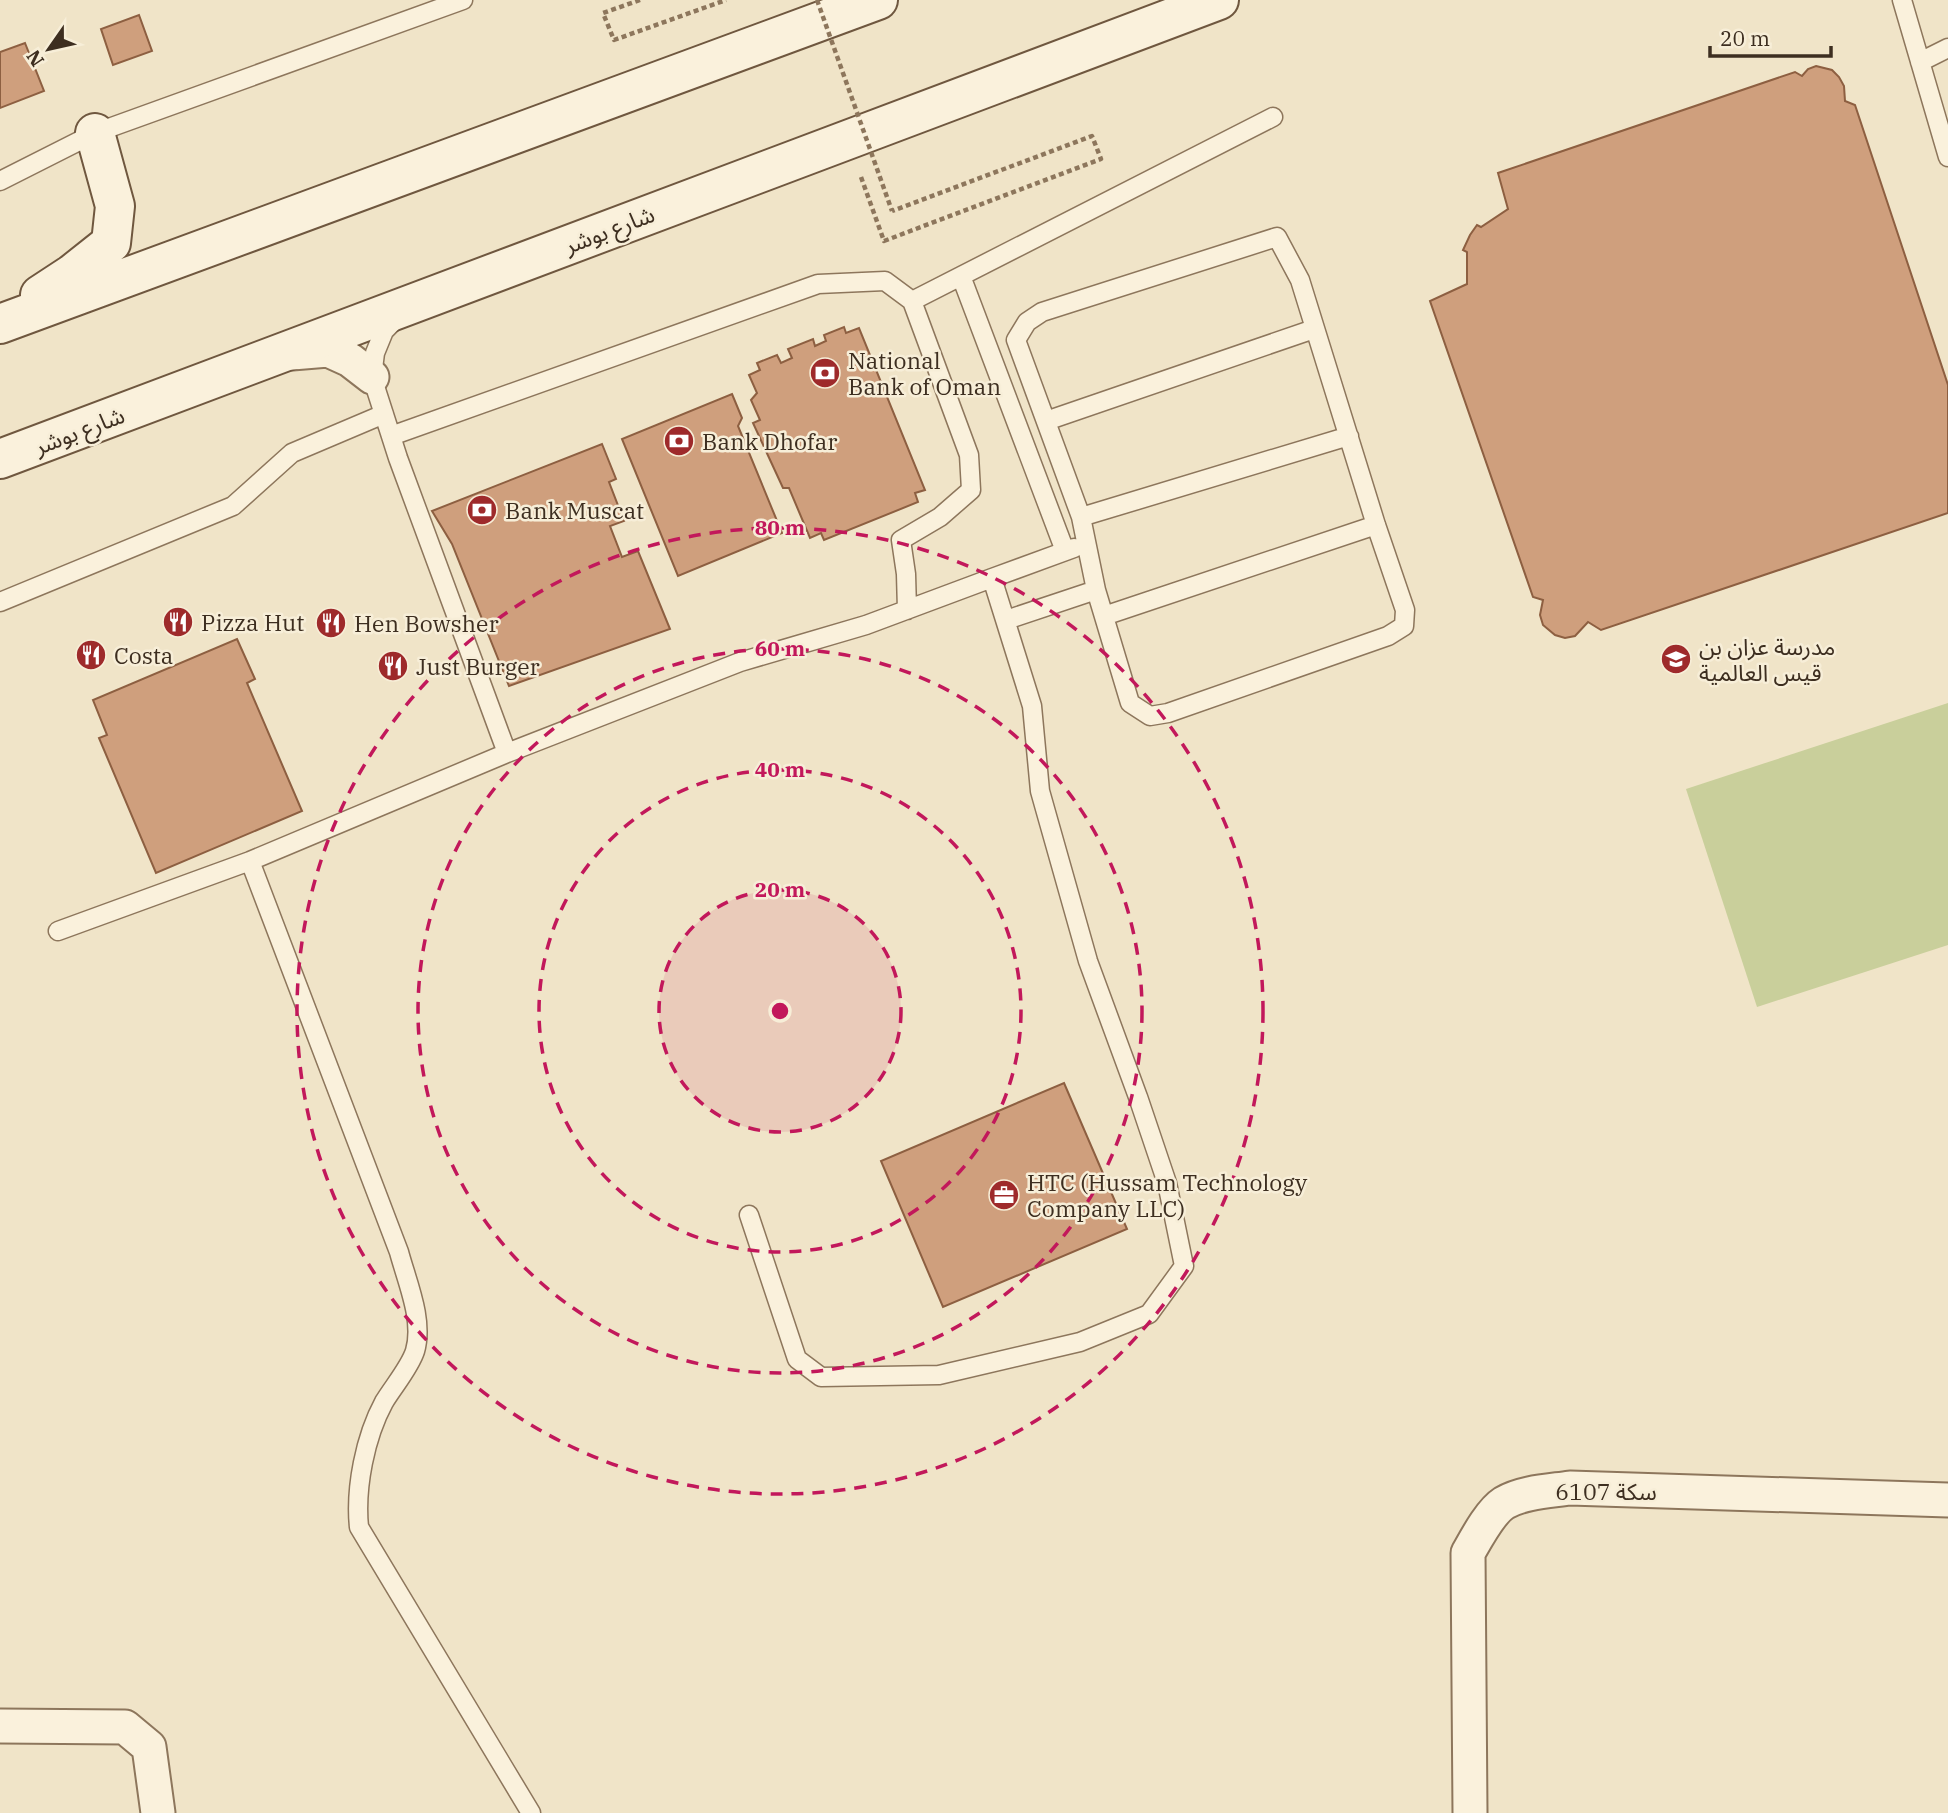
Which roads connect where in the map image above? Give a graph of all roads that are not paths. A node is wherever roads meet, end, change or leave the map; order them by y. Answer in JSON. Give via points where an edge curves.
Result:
{"nodes":[{"id":1,"x":463,"y":0,"type":"edge"},
{"id":2,"x":878,"y":0,"type":"edge"},
{"id":3,"x":1219,"y":0,"type":"edge"},
{"id":4,"x":1902,"y":0,"type":"edge"},
{"id":5,"x":1948,"y":48,"type":"edge"},
{"id":6,"x":1920,"y":62,"type":"junction"},
{"id":7,"x":1273,"y":117,"type":"dead end"},
{"id":8,"x":95,"y":133,"type":"junction"},
{"id":9,"x":1948,"y":157,"type":"edge"},
{"id":10,"x":0,"y":181,"type":"edge"},
{"id":11,"x":961,"y":276,"type":"junction"},
{"id":12,"x":912,"y":301,"type":"junction"},
{"id":13,"x":409,"y":305,"type":"junction"},
{"id":14,"x":0,"y":323,"type":"edge"},
{"id":15,"x":1314,"y":329,"type":"junction"},
{"id":16,"x":276,"y":355,"type":"junction"},
{"id":17,"x":372,"y":377,"type":"junction"},
{"id":18,"x":384,"y":414,"type":"junction"},
{"id":19,"x":1046,"y":421,"type":"junction"},
{"id":20,"x":391,"y":436,"type":"junction"},
{"id":21,"x":1349,"y":436,"type":"junction"},
{"id":22,"x":0,"y":459,"type":"edge"},
{"id":23,"x":1081,"y":517,"type":"junction"},
{"id":24,"x":1376,"y":525,"type":"junction"},
{"id":25,"x":1087,"y":545,"type":"junction"},
{"id":26,"x":1065,"y":551,"type":"junction"},
{"id":27,"x":992,"y":578,"type":"junction"},
{"id":28,"x":1096,"y":590,"type":"junction"},
{"id":29,"x":0,"y":602,"type":"edge"},
{"id":30,"x":907,"y":610,"type":"junction"},
{"id":31,"x":1104,"y":616,"type":"junction"},
{"id":32,"x":1006,"y":620,"type":"junction"},
{"id":33,"x":508,"y":753,"type":"junction"},
{"id":34,"x":250,"y":861,"type":"junction"},
{"id":35,"x":58,"y":931,"type":"dead end"},
{"id":36,"x":748,"y":1215,"type":"dead end"},
{"id":37,"x":1948,"y":1500,"type":"edge"},
{"id":38,"x":0,"y":1726,"type":"edge"},
{"id":39,"x":158,"y":1813,"type":"edge"},
{"id":40,"x":531,"y":1813,"type":"edge"},
{"id":41,"x":1469,"y":1813,"type":"edge"}],
"edges":[{"from":1,"to":8,"type":"lane"},
{"from":2,"to":14,"type":"main road"},
{"from":3,"to":13,"type":"main road","name":"شارع بوشر"},
{"from":4,"to":6,"type":"lane"},
{"from":5,"to":6,"type":"lane"},
{"from":6,"to":9,"type":"lane"},
{"from":7,"to":11,"type":"lane"},
{"from":8,"to":10,"type":"lane"},
{"from":8,"to":14,"type":"main road","via":[[115,206],[111,243]]},
{"from":11,"to":12,"type":"lane"},
{"from":11,"to":26,"type":"lane"},
{"from":12,"to":20,"type":"lane","via":[[886,281],[818,284]]},
{"from":12,"to":30,"type":"lane","via":[[969,454],[971,490],[940,517],[901,540]]},
{"from":13,"to":16,"type":"main road","name":"شارع بوشر"},
{"from":13,"to":17,"type":"lane","via":[[384,331]]},
{"from":15,"to":19,"type":"lane"},
{"from":15,"to":19,"type":"lane","via":[[1300,280],[1277,237],[1042,312],[1027,322],[1016,340]]},
{"from":15,"to":21,"type":"lane"},
{"from":16,"to":17,"type":"street","via":[[328,350]]},
{"from":16,"to":22,"type":"main road","name":"شارع بوشر"},
{"from":17,"to":18,"type":"lane"},
{"from":18,"to":20,"type":"lane"},
{"from":18,"to":29,"type":"lane","via":[[292,453],[233,506]]},
{"from":19,"to":23,"type":"lane"},
{"from":20,"to":33,"type":"lane"},
{"from":21,"to":23,"type":"lane"},
{"from":21,"to":24,"type":"lane"},
{"from":23,"to":25,"type":"lane"},
{"from":24,"to":31,"type":"lane"},
{"from":24,"to":31,"type":"lane","via":[[1405,610],[1404,626],[1388,636],[1168,713],[1150,716],[1130,703]]},
{"from":25,"to":26,"type":"lane"},
{"from":25,"to":28,"type":"lane"},
{"from":26,"to":27,"type":"lane"},
{"from":27,"to":30,"type":"lane"},
{"from":27,"to":32,"type":"lane"},
{"from":28,"to":31,"type":"lane"},
{"from":28,"to":32,"type":"lane"},
{"from":30,"to":33,"type":"lane","via":[[740,662]]},
{"from":32,"to":36,"type":"lane","via":[[1032,706],[1040,791],[1088,961],[1167,1183],[1184,1266],[1150,1314],[1080,1342],[939,1376],[821,1377],[797,1359]]},
{"from":33,"to":34,"type":"lane"},
{"from":34,"to":35,"type":"lane"},
{"from":34,"to":40,"type":"lane","via":[[399,1252],[417,1318],[415,1352],[383,1405],[363,1461],[359,1527]]},
{"from":37,"to":41,"type":"street","name":"سكة 6107","via":[[1570,1488],[1534,1493],[1504,1504],[1468,1553]]},
{"from":38,"to":39,"type":"street","via":[[125,1727],[149,1747]]}]}
